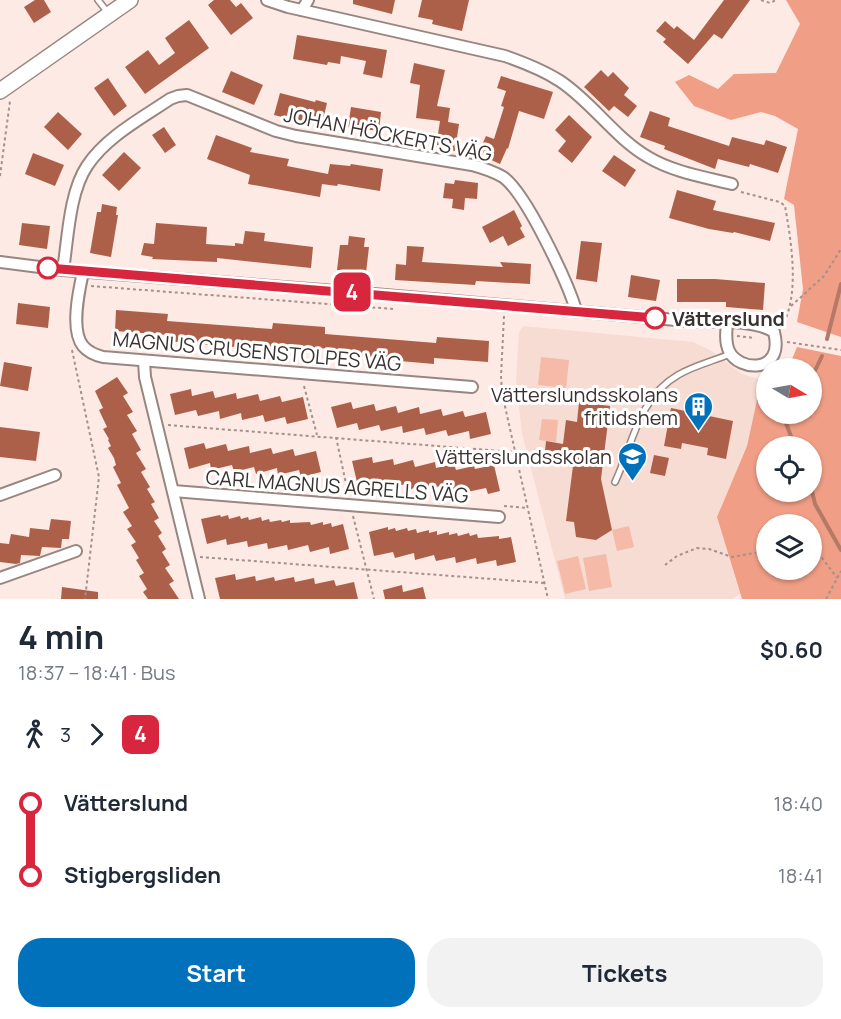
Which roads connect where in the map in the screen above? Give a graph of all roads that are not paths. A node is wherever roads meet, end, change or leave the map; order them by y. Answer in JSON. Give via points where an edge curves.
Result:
{"nodes":[{"id":1,"x":98,"y":0,"type":"edge"},
{"id":2,"x":130,"y":0,"type":"edge"},
{"id":3,"x":267,"y":0,"type":"edge"},
{"id":4,"x":308,"y":0,"type":"edge"},
{"id":5,"x":302,"y":10,"type":"junction"},
{"id":6,"x":110,"y":16,"type":"junction"},
{"id":7,"x":6,"y":88,"type":"edge"},
{"id":8,"x":732,"y":184,"type":"road end"},
{"id":9,"x":0,"y":262,"type":"edge"},
{"id":10,"x":63,"y":270,"type":"junction"},
{"id":11,"x":83,"y":272,"type":"junction"},
{"id":12,"x":576,"y":310,"type":"junction"},
{"id":13,"x":727,"y":323,"type":"junction"},
{"id":14,"x":730,"y":354,"type":"junction"},
{"id":15,"x":144,"y":361,"type":"junction"},
{"id":16,"x":472,"y":387,"type":"dead end"},
{"id":17,"x":55,"y":475,"type":"dead end"},
{"id":18,"x":615,"y":482,"type":"dead end"},
{"id":19,"x":173,"y":491,"type":"junction"},
{"id":20,"x":0,"y":495,"type":"edge"},
{"id":21,"x":499,"y":517,"type":"road end"},
{"id":22,"x":76,"y":551,"type":"dead end"},
{"id":23,"x":0,"y":578,"type":"edge"},
{"id":24,"x":199,"y":599,"type":"edge"}],
"edges":[{"from":1,"to":6,"type":"lane"},
{"from":2,"to":6,"type":"street"},
{"from":3,"to":5,"type":"street"},
{"from":4,"to":5,"type":"street"},
{"from":5,"to":8,"type":"street","via":[[534,66],[561,82],[621,138],[649,158]]},
{"from":6,"to":7,"type":"street"},
{"from":9,"to":10,"type":"street"},
{"from":10,"to":11,"type":"street"},
{"from":10,"to":12,"type":"street","name":"JOHAN HÖCKERTS VÄG","via":[[77,188],[95,155],[158,107],[187,95],[276,131],[489,170],[503,177],[526,205]]},
{"from":11,"to":12,"type":"street"},
{"from":11,"to":15,"type":"street","name":"MAGNUS CRUSENSTOLPES VÄG","via":[[76,326],[80,341],[92,354]]},
{"from":12,"to":13,"type":"street"},
{"from":13,"to":14,"type":"street"},
{"from":13,"to":14,"type":"street","via":[[765,326],[776,337],[774,356],[761,366],[739,361]]},
{"from":14,"to":18,"type":"lane","via":[[661,386],[648,401]]},
{"from":15,"to":16,"type":"street","name":"MAGNUS CRUSENSTOLPES VÄG"},
{"from":15,"to":19,"type":"street"},
{"from":17,"to":20,"type":"street"},
{"from":19,"to":21,"type":"street","name":"CARL MAGNUS AGRELLS VÄG"},
{"from":19,"to":24,"type":"street"},
{"from":22,"to":23,"type":"street"}]}
